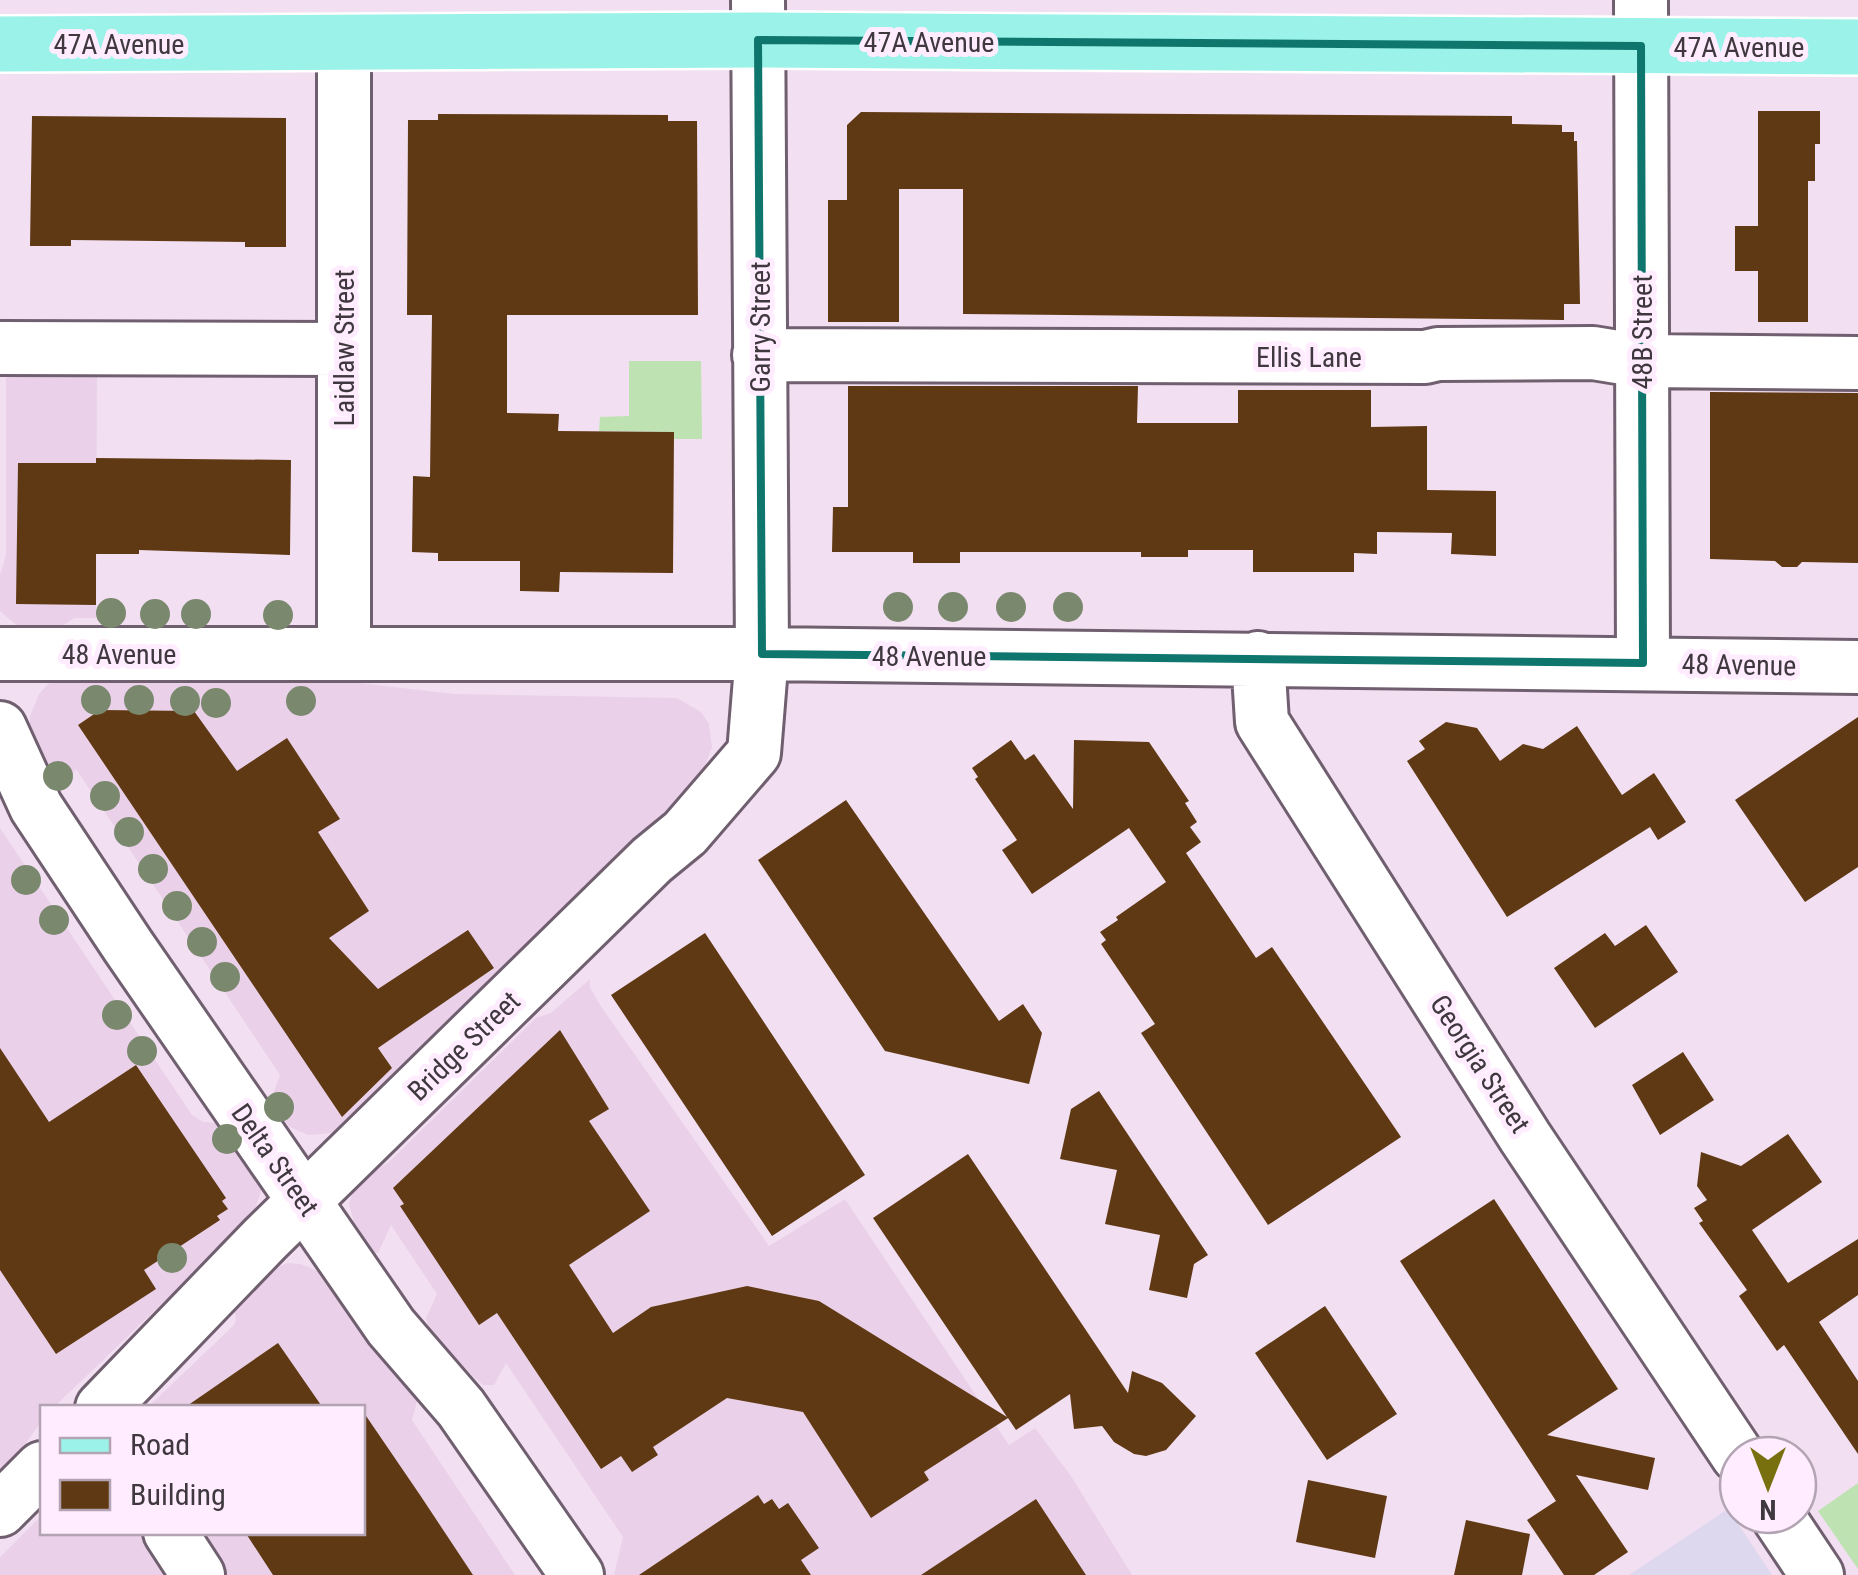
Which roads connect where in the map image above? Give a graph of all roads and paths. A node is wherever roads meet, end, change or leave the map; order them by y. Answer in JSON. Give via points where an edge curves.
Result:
{"nodes":[{"id":1,"x":758,"y":20,"type":"edge"},
{"id":2,"x":1641,"y":23,"type":"edge"},
{"id":3,"x":344,"y":42,"type":"junction"},
{"id":4,"x":0,"y":44,"type":"edge"},
{"id":5,"x":1858,"y":48,"type":"edge"},
{"id":6,"x":0,"y":348,"type":"edge"},
{"id":7,"x":344,"y":349,"type":"junction"},
{"id":8,"x":760,"y":355,"type":"junction"},
{"id":9,"x":1642,"y":362,"type":"junction"},
{"id":10,"x":1858,"y":363,"type":"edge"},
{"id":11,"x":0,"y":654,"type":"edge"},
{"id":12,"x":344,"y":654,"type":"junction"},
{"id":13,"x":762,"y":654,"type":"junction"},
{"id":14,"x":1258,"y":658,"type":"junction"},
{"id":15,"x":1643,"y":663,"type":"junction"},
{"id":16,"x":1858,"y":667,"type":"edge"},
{"id":17,"x":0,"y":728,"type":"edge"},
{"id":18,"x":305,"y":1202,"type":"junction"},
{"id":19,"x":105,"y":1405,"type":"edge"},
{"id":20,"x":1724,"y":1435,"type":"edge"},
{"id":21,"x":40,"y":1470,"type":"edge"},
{"id":22,"x":0,"y":1510,"type":"edge"},
{"id":23,"x":172,"y":1535,"type":"edge"},
{"id":24,"x":1790,"y":1535,"type":"edge"},
{"id":25,"x":198,"y":1575,"type":"edge"},
{"id":26,"x":577,"y":1575,"type":"edge"},
{"id":27,"x":1817,"y":1575,"type":"edge"}],
"edges":[{"from":1,"to":2,"type":"main road","name":"47A Avenue"},
{"from":1,"to":3,"type":"main road","name":"47A Avenue"},
{"from":1,"to":8,"type":"street","name":"Garry Street"},
{"from":2,"to":5,"type":"main road","name":"47A Avenue"},
{"from":2,"to":9,"type":"street","name":"48B Street"},
{"from":3,"to":4,"type":"main road","name":"47A Avenue"},
{"from":3,"to":7,"type":"street","name":"Laidlaw Street"},
{"from":6,"to":7,"type":"street"},
{"from":7,"to":12,"type":"street","name":"Laidlaw Street"},
{"from":8,"to":9,"type":"street","name":"Ellis Lane","via":[[1593,353]]},
{"from":8,"to":13,"type":"street","name":"Garry Street"},
{"from":9,"to":10,"type":"street","name":"Ellis Lane"},
{"from":9,"to":15,"type":"street","name":"48B Street"},
{"from":11,"to":12,"type":"street","name":"48 Avenue"},
{"from":12,"to":13,"type":"street","name":"48 Avenue"},
{"from":13,"to":14,"type":"street","name":"48 Avenue"},
{"from":13,"to":18,"type":"street","name":"Bridge Street","via":[[754,754],[685,834]]},
{"from":14,"to":15,"type":"street","name":"48 Avenue"},
{"from":14,"to":20,"type":"street","name":"Georgia Street","via":[[1262,722]]},
{"from":15,"to":16,"type":"street","name":"48 Avenue"},
{"from":17,"to":18,"type":"street","name":"Delta Street","via":[[36,806]]},
{"from":18,"to":19,"type":"street","name":"Bridge Street"},
{"from":18,"to":26,"type":"street","name":"Delta Street"},
{"from":21,"to":22,"type":"street"},
{"from":23,"to":25,"type":"street"},
{"from":24,"to":27,"type":"street"}]}
